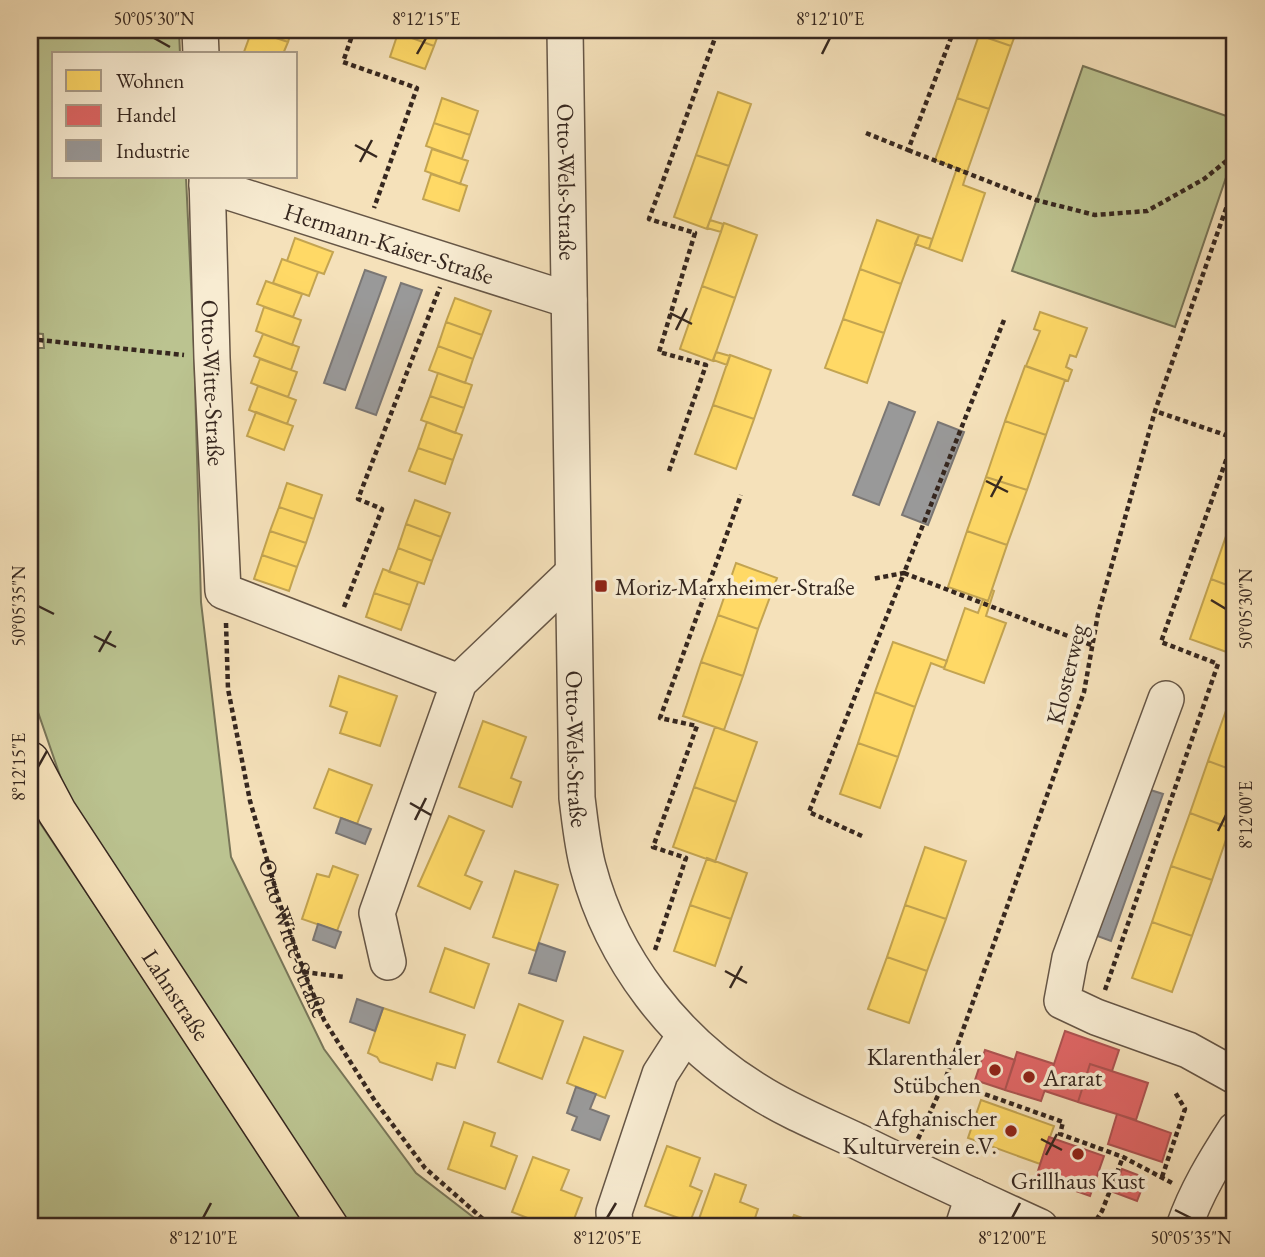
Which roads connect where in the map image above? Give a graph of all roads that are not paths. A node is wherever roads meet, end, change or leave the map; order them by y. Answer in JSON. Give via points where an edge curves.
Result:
{"nodes":[{"id":1,"x":200,"y":30,"type":"edge"},
{"id":2,"x":565,"y":30,"type":"edge"},
{"id":3,"x":201,"y":52,"type":"edge"},
{"id":4,"x":207,"y":181,"type":"edge"},
{"id":5,"x":569,"y":300,"type":"junction"},
{"id":6,"x":573,"y":573,"type":"junction"},
{"id":7,"x":459,"y":682,"type":"junction"},
{"id":8,"x":1167,"y":699,"type":"dead end"},
{"id":9,"x":30,"y":761,"type":"edge"},
{"id":10,"x":388,"y":962,"type":"dead end"},
{"id":11,"x":685,"y":1035,"type":"junction"},
{"id":12,"x":1235,"y":1076,"type":"edge"},
{"id":13,"x":1235,"y":1130,"type":"edge"},
{"id":14,"x":968,"y":1212,"type":"edge"},
{"id":15,"x":1190,"y":1212,"type":"edge"},
{"id":16,"x":330,"y":1227,"type":"edge"},
{"id":17,"x":615,"y":1227,"type":"edge"},
{"id":18,"x":1040,"y":1227,"type":"edge"}],
"edges":[{"from":1,"to":3,"type":"street"},
{"from":2,"to":5,"type":"street","name":"Otto-Wels-Straße"},
{"from":4,"to":5,"type":"street","name":"Hermann-Kaiser-Straße"},
{"from":4,"to":7,"type":"street","name":"Otto-Witte-Straße","via":[[223,591]]},
{"from":5,"to":6,"type":"street","name":"Otto-Wels-Straße"},
{"from":6,"to":7,"type":"street"},
{"from":6,"to":11,"type":"street","name":"Otto-Wels-Straße","via":[[577,798],[588,867],[626,958]]},
{"from":7,"to":10,"type":"street","via":[[377,912]]},
{"from":8,"to":12,"type":"street","via":[[1070,958],[1062,1000],[1096,1017],[1188,1049]]},
{"from":9,"to":16,"type":"main road","name":"Lahnstraße","via":[[57,812]]},
{"from":11,"to":14,"type":"street","name":"Otto-Wels-Straße","via":[[757,1091],[906,1165]]},
{"from":11,"to":17,"type":"street","via":[[660,1074],[614,1212]]},
{"from":13,"to":15,"type":"street"},
{"from":14,"to":18,"type":"street","name":"Otto-Wels-Straße"}]}
